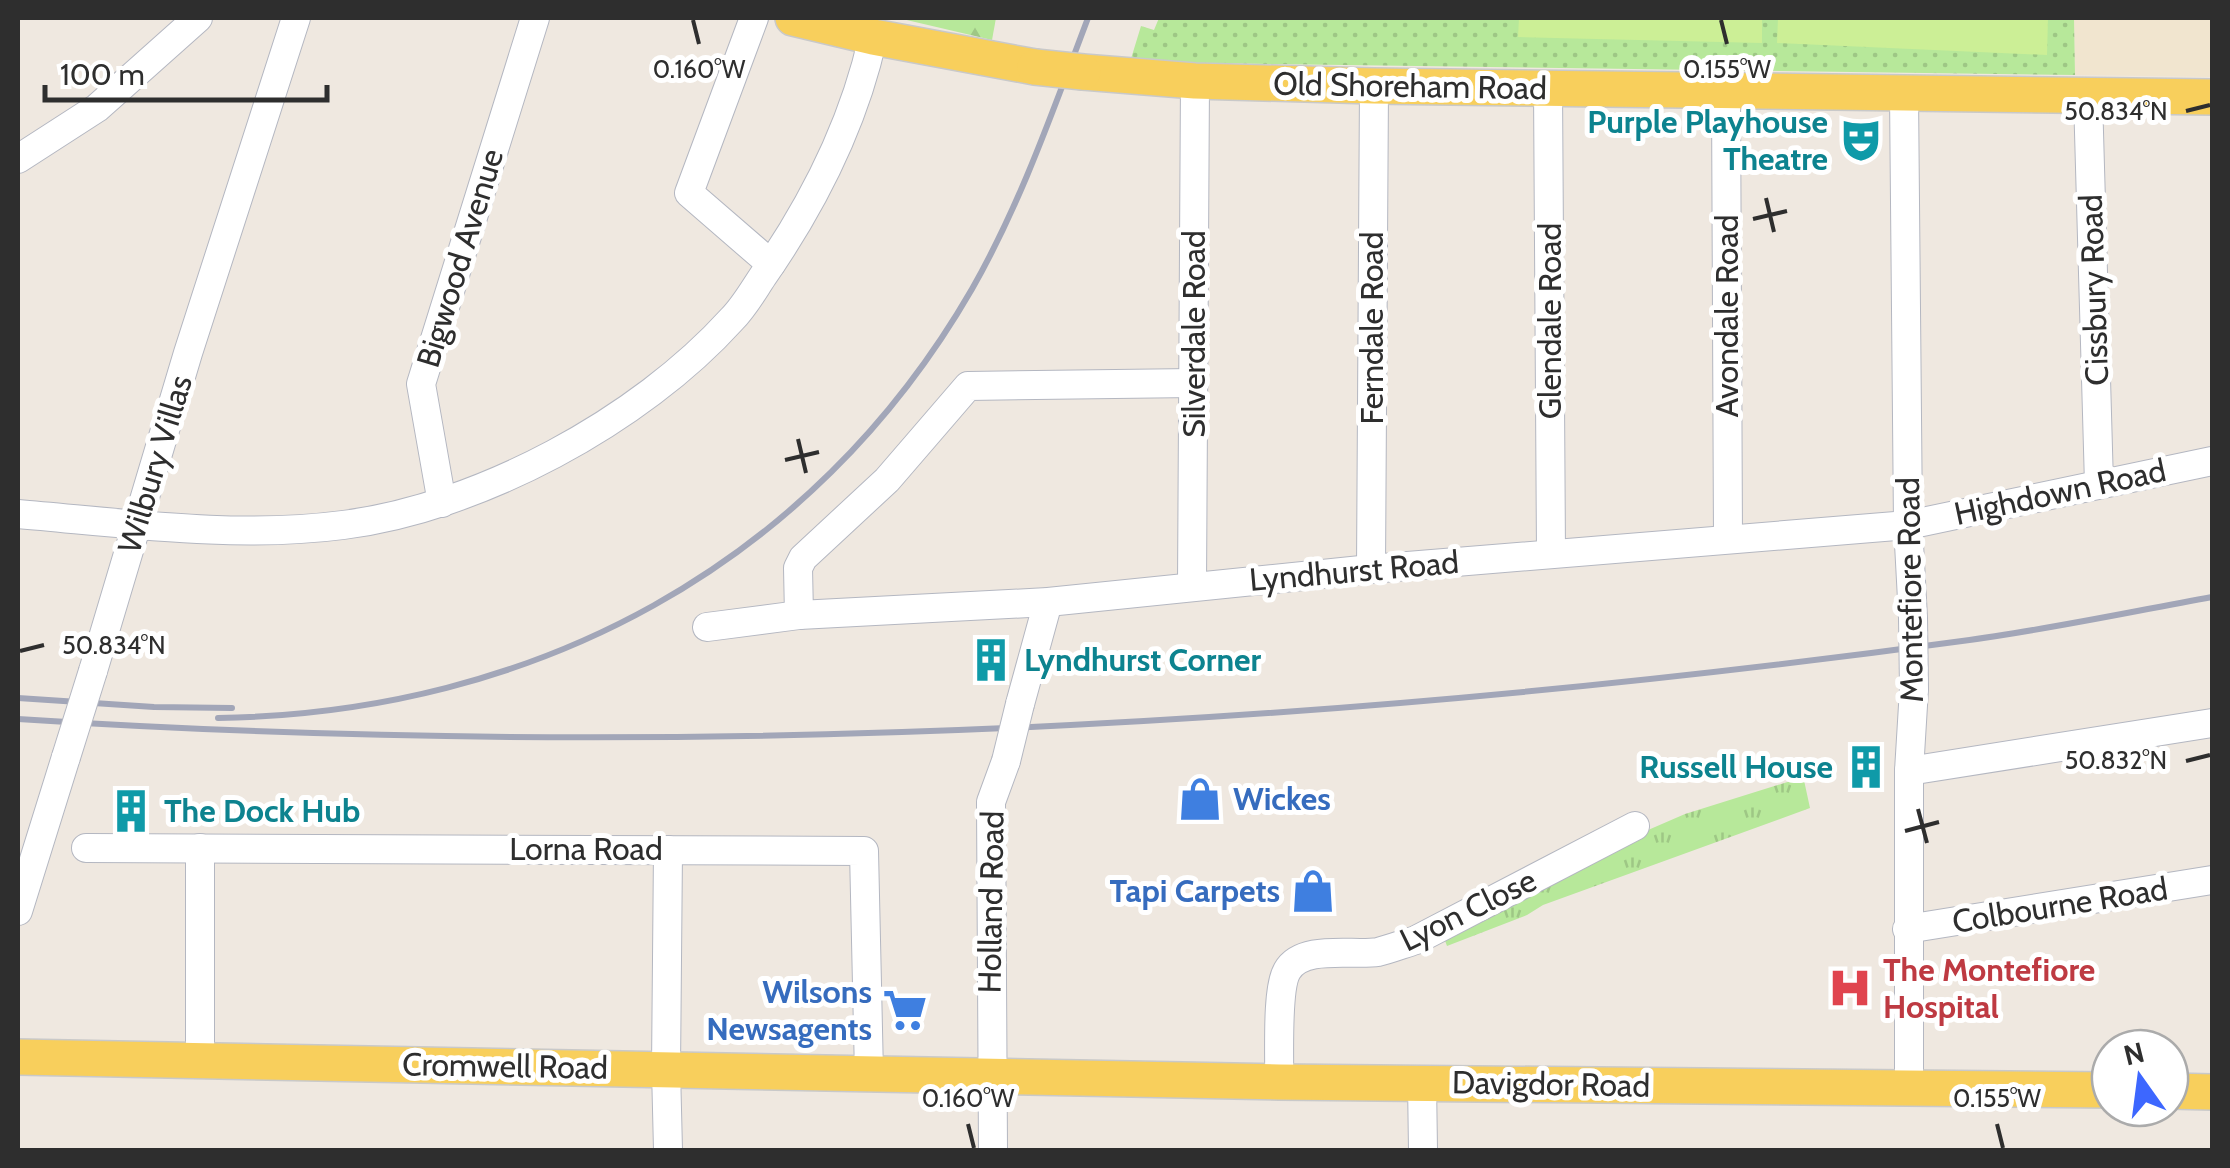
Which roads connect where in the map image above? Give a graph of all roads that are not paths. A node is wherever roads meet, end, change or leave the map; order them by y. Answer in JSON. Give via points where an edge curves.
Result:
{"nodes":[{"id":1,"x":198,"y":18,"type":"edge"},
{"id":2,"x":296,"y":18,"type":"edge"},
{"id":3,"x":535,"y":18,"type":"edge"},
{"id":4,"x":754,"y":18,"type":"edge"},
{"id":5,"x":793,"y":18,"type":"edge"},
{"id":6,"x":873,"y":37,"type":"junction"},
{"id":7,"x":1195,"y":81,"type":"junction"},
{"id":8,"x":1374,"y":86,"type":"junction"},
{"id":9,"x":1548,"y":88,"type":"junction"},
{"id":10,"x":1726,"y":92,"type":"junction"},
{"id":11,"x":1904,"y":94,"type":"junction"},
{"id":12,"x":2088,"y":97,"type":"junction"},
{"id":13,"x":2212,"y":97,"type":"edge"},
{"id":14,"x":18,"y":160,"type":"edge"},
{"id":15,"x":771,"y":264,"type":"junction"},
{"id":16,"x":1194,"y":383,"type":"junction"},
{"id":17,"x":2212,"y":461,"type":"edge"},
{"id":18,"x":2100,"y":484,"type":"junction"},
{"id":19,"x":442,"y":503,"type":"junction"},
{"id":20,"x":18,"y":514,"type":"edge"},
{"id":21,"x":138,"y":524,"type":"junction"},
{"id":22,"x":1908,"y":524,"type":"junction"},
{"id":23,"x":1728,"y":539,"type":"junction"},
{"id":24,"x":1551,"y":554,"type":"junction"},
{"id":25,"x":1371,"y":570,"type":"junction"},
{"id":26,"x":1192,"y":586,"type":"junction"},
{"id":27,"x":1048,"y":602,"type":"junction"},
{"id":28,"x":799,"y":615,"type":"junction"},
{"id":29,"x":707,"y":627,"type":"dead end"},
{"id":30,"x":2212,"y":723,"type":"edge"},
{"id":31,"x":1909,"y":770,"type":"junction"},
{"id":32,"x":1635,"y":826,"type":"dead end"},
{"id":33,"x":86,"y":848,"type":"dead end"},
{"id":34,"x":200,"y":848,"type":"junction"},
{"id":35,"x":668,"y":850,"type":"junction"},
{"id":36,"x":2212,"y":880,"type":"edge"},
{"id":37,"x":18,"y":911,"type":"edge"},
{"id":38,"x":1907,"y":929,"type":"junction"},
{"id":39,"x":18,"y":1058,"type":"edge"},
{"id":40,"x":200,"y":1061,"type":"junction"},
{"id":41,"x":666,"y":1068,"type":"junction"},
{"id":42,"x":869,"y":1074,"type":"junction"},
{"id":43,"x":993,"y":1077,"type":"junction"},
{"id":44,"x":1279,"y":1082,"type":"junction"},
{"id":45,"x":1422,"y":1082,"type":"junction"},
{"id":46,"x":1909,"y":1086,"type":"junction"},
{"id":47,"x":2090,"y":1090,"type":"edge"},
{"id":48,"x":668,"y":1150,"type":"edge"},
{"id":49,"x":993,"y":1150,"type":"edge"},
{"id":50,"x":1424,"y":1150,"type":"edge"}],
"edges":[{"from":1,"to":14,"type":"street","via":[[97,108]]},
{"from":2,"to":21,"type":"street","name":"Wilbury Villas"},
{"from":3,"to":19,"type":"street","name":"Bigwood Avenue","via":[[421,384]]},
{"from":4,"to":15,"type":"street","via":[[688,193]]},
{"from":5,"to":6,"type":"main road","name":"Old Shoreham Road"},
{"from":6,"to":7,"type":"main road","name":"Old Shoreham Road","bridge":true,"via":[[1034,68]]},
{"from":6,"to":15,"type":"street","via":[[836,152]]},
{"from":7,"to":8,"type":"main road","name":"Old Shoreham Road"},
{"from":7,"to":16,"type":"street","name":"Silverdale Road"},
{"from":8,"to":9,"type":"main road","name":"Old Shoreham Road"},
{"from":8,"to":25,"type":"street","name":"Ferndale Road"},
{"from":9,"to":10,"type":"main road","name":"Old Shoreham Road"},
{"from":9,"to":24,"type":"street","name":"Glendale Road"},
{"from":10,"to":11,"type":"main road","name":"Old Shoreham Road"},
{"from":10,"to":23,"type":"street","name":"Avondale Road"},
{"from":11,"to":12,"type":"main road","name":"Old Shoreham Road"},
{"from":11,"to":22,"type":"street","name":"Montefiore Road"},
{"from":12,"to":13,"type":"main road","name":"Old Shoreham Road"},
{"from":12,"to":18,"type":"street","name":"Cissbury Road"},
{"from":15,"to":19,"type":"street","via":[[708,344],[614,418]]},
{"from":16,"to":26,"type":"street","name":"Silverdale Road"},
{"from":16,"to":28,"type":"street","via":[[968,386],[887,480],[803,558]]},
{"from":17,"to":18,"type":"street","name":"Highdown Road"},
{"from":18,"to":22,"type":"street","name":"Highdown Road"},
{"from":19,"to":21,"type":"street","via":[[340,526]]},
{"from":20,"to":21,"type":"street"},
{"from":21,"to":37,"type":"street","name":"Wilbury Villas","bridge":true},
{"from":22,"to":23,"type":"street","name":"Lyndhurst Road"},
{"from":22,"to":31,"type":"street","name":"Montefiore Road","bridge":true,"via":[[1914,690]]},
{"from":23,"to":24,"type":"street","name":"Lyndhurst Road"},
{"from":24,"to":25,"type":"street","name":"Lyndhurst Road"},
{"from":25,"to":26,"type":"street","name":"Lyndhurst Road"},
{"from":26,"to":27,"type":"street","name":"Lyndhurst Road"},
{"from":27,"to":28,"type":"street","name":"Lyndhurst Road"},
{"from":27,"to":43,"type":"street","name":"Holland Road","bridge":true,"via":[[990,802]]},
{"from":28,"to":29,"type":"street","name":"Lyndhurst Road"},
{"from":30,"to":31,"type":"street"},
{"from":31,"to":38,"type":"street","name":"Montefiore Road"},
{"from":32,"to":44,"type":"street","name":"Lyon Close","via":[[1416,940],[1378,952],[1298,961],[1287,971],[1281,999]]},
{"from":33,"to":34,"type":"street","name":"Lorna Road"},
{"from":34,"to":35,"type":"street","name":"Lorna Road"},
{"from":34,"to":40,"type":"street"},
{"from":35,"to":41,"type":"street"},
{"from":35,"to":42,"type":"street","name":"Lorna Road","via":[[864,851]]},
{"from":36,"to":38,"type":"street","name":"Colbourne Road"},
{"from":38,"to":46,"type":"street","name":"Montefiore Road"},
{"from":39,"to":40,"type":"main road","name":"Cromwell Road"},
{"from":40,"to":41,"type":"main road","name":"Cromwell Road"},
{"from":41,"to":42,"type":"main road","name":"Cromwell Road"},
{"from":41,"to":48,"type":"street"},
{"from":42,"to":43,"type":"main road","name":"Cromwell Road"},
{"from":43,"to":44,"type":"main road","name":"Davigdor Road"},
{"from":43,"to":49,"type":"street","name":"Holland Road"},
{"from":44,"to":45,"type":"main road","name":"Davigdor Road"},
{"from":45,"to":46,"type":"main road","name":"Davigdor Road"},
{"from":45,"to":50,"type":"street"},
{"from":46,"to":47,"type":"main road","name":"Davigdor Road"}]}
